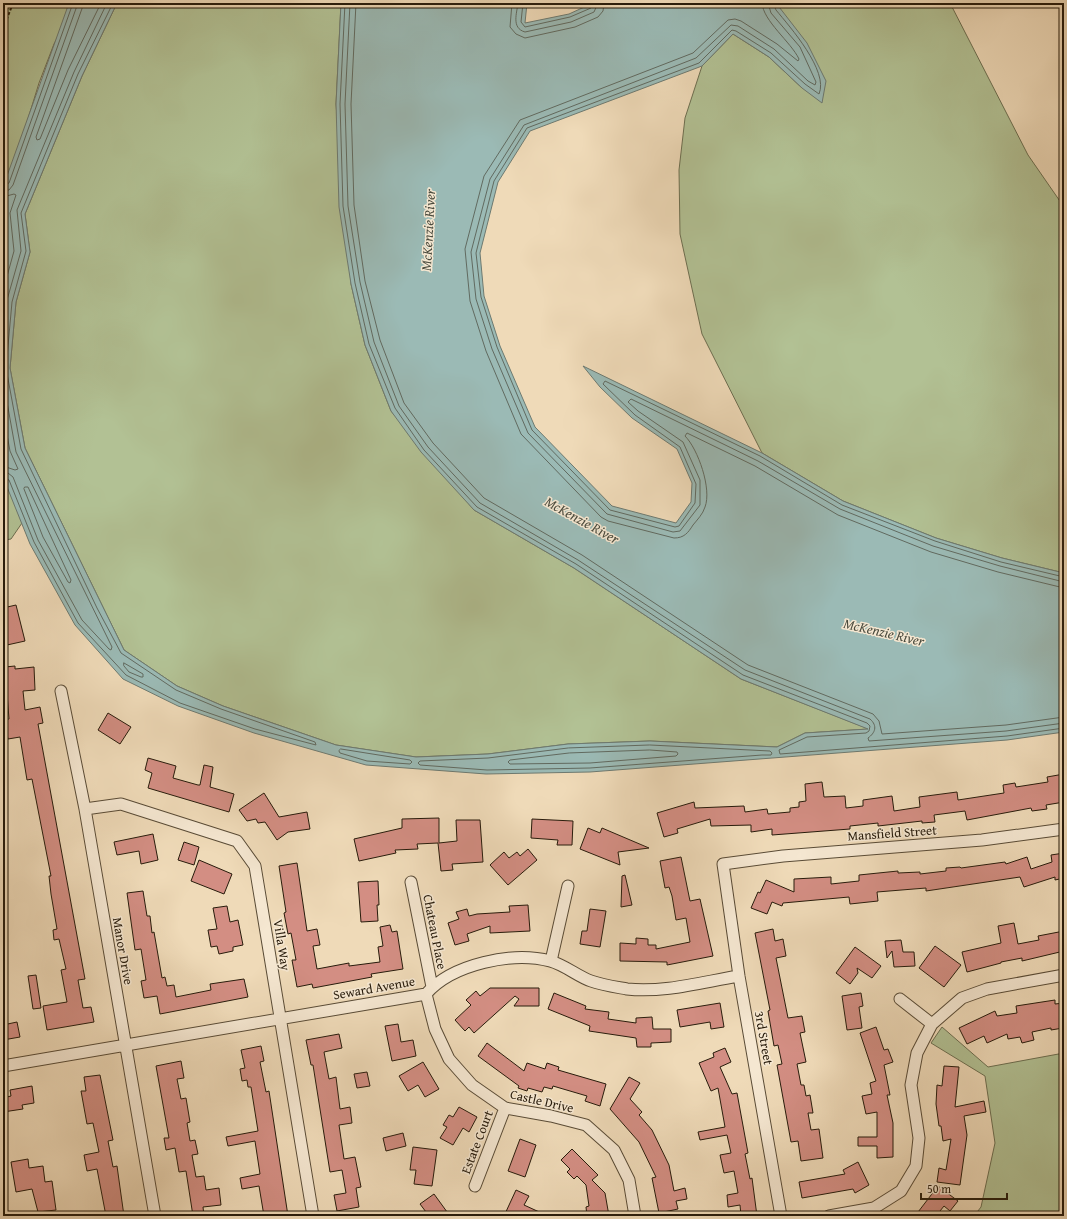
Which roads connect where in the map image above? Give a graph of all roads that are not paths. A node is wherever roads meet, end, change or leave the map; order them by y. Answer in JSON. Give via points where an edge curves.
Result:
{"nodes":[{"id":1,"x":61,"y":691,"type":"dead end"},
{"id":2,"x":84,"y":809,"type":"junction"},
{"id":3,"x":1064,"y":829,"type":"edge"},
{"id":4,"x":723,"y":864,"type":"joint"},
{"id":5,"x":411,"y":882,"type":"dead end"},
{"id":6,"x":568,"y":886,"type":"dead end"},
{"id":7,"x":551,"y":961,"type":"junction"},
{"id":8,"x":1064,"y":975,"type":"edge"},
{"id":9,"x":738,"y":976,"type":"junction"},
{"id":10,"x":429,"y":990,"type":"junction"},
{"id":11,"x":900,"y":999,"type":"dead end"},
{"id":12,"x":280,"y":1019,"type":"junction"},
{"id":13,"x":932,"y":1024,"type":"junction"},
{"id":14,"x":125,"y":1046,"type":"junction"},
{"id":15,"x":3,"y":1066,"type":"edge"},
{"id":16,"x":505,"y":1108,"type":"junction"},
{"id":17,"x":476,"y":1186,"type":"dead end"},
{"id":18,"x":875,"y":1212,"type":"edge"},
{"id":19,"x":155,"y":1216,"type":"edge"},
{"id":20,"x":313,"y":1216,"type":"edge"},
{"id":21,"x":635,"y":1216,"type":"edge"},
{"id":22,"x":781,"y":1216,"type":"edge"},
{"id":23,"x":829,"y":1216,"type":"edge"}],
"edges":[{"from":1,"to":2,"type":"street","name":"Manor Drive"},
{"from":2,"to":12,"type":"street","name":"Villa Way","via":[[121,804],[237,841],[255,866]]},
{"from":2,"to":14,"type":"street","name":"Manor Drive"},
{"from":3,"to":4,"type":"street","name":"Mansfield Street","via":[[982,840],[783,856]]},
{"from":4,"to":9,"type":"street","name":"3rd Street"},
{"from":5,"to":10,"type":"street","name":"Chateau Place"},
{"from":6,"to":7,"type":"street"},
{"from":7,"to":9,"type":"street","name":"Seward Avenue","via":[[592,981],[627,989],[663,989]]},
{"from":7,"to":10,"type":"street","name":"Seward Avenue","via":[[516,956],[482,963],[456,973]]},
{"from":8,"to":13,"type":"street","via":[[987,989],[962,998]]},
{"from":9,"to":22,"type":"street","name":"3rd Street"},
{"from":10,"to":12,"type":"street","name":"Seward Avenue"},
{"from":10,"to":16,"type":"street","name":"Castle Drive","via":[[435,1028],[449,1059],[472,1085]]},
{"from":11,"to":13,"type":"street"},
{"from":12,"to":14,"type":"street","name":"Seward Avenue"},
{"from":12,"to":20,"type":"street","name":"Villa Way"},
{"from":13,"to":18,"type":"street","via":[[917,1053],[911,1085],[918,1138],[916,1166],[901,1191]]},
{"from":14,"to":15,"type":"street","name":"Seward Avenue"},
{"from":14,"to":19,"type":"street","name":"Manor Drive"},
{"from":16,"to":17,"type":"street","name":"Estate Court"},
{"from":16,"to":21,"type":"street","name":"Castle Drive","via":[[586,1125],[614,1150],[629,1180]]},
{"from":18,"to":23,"type":"street"}]}
